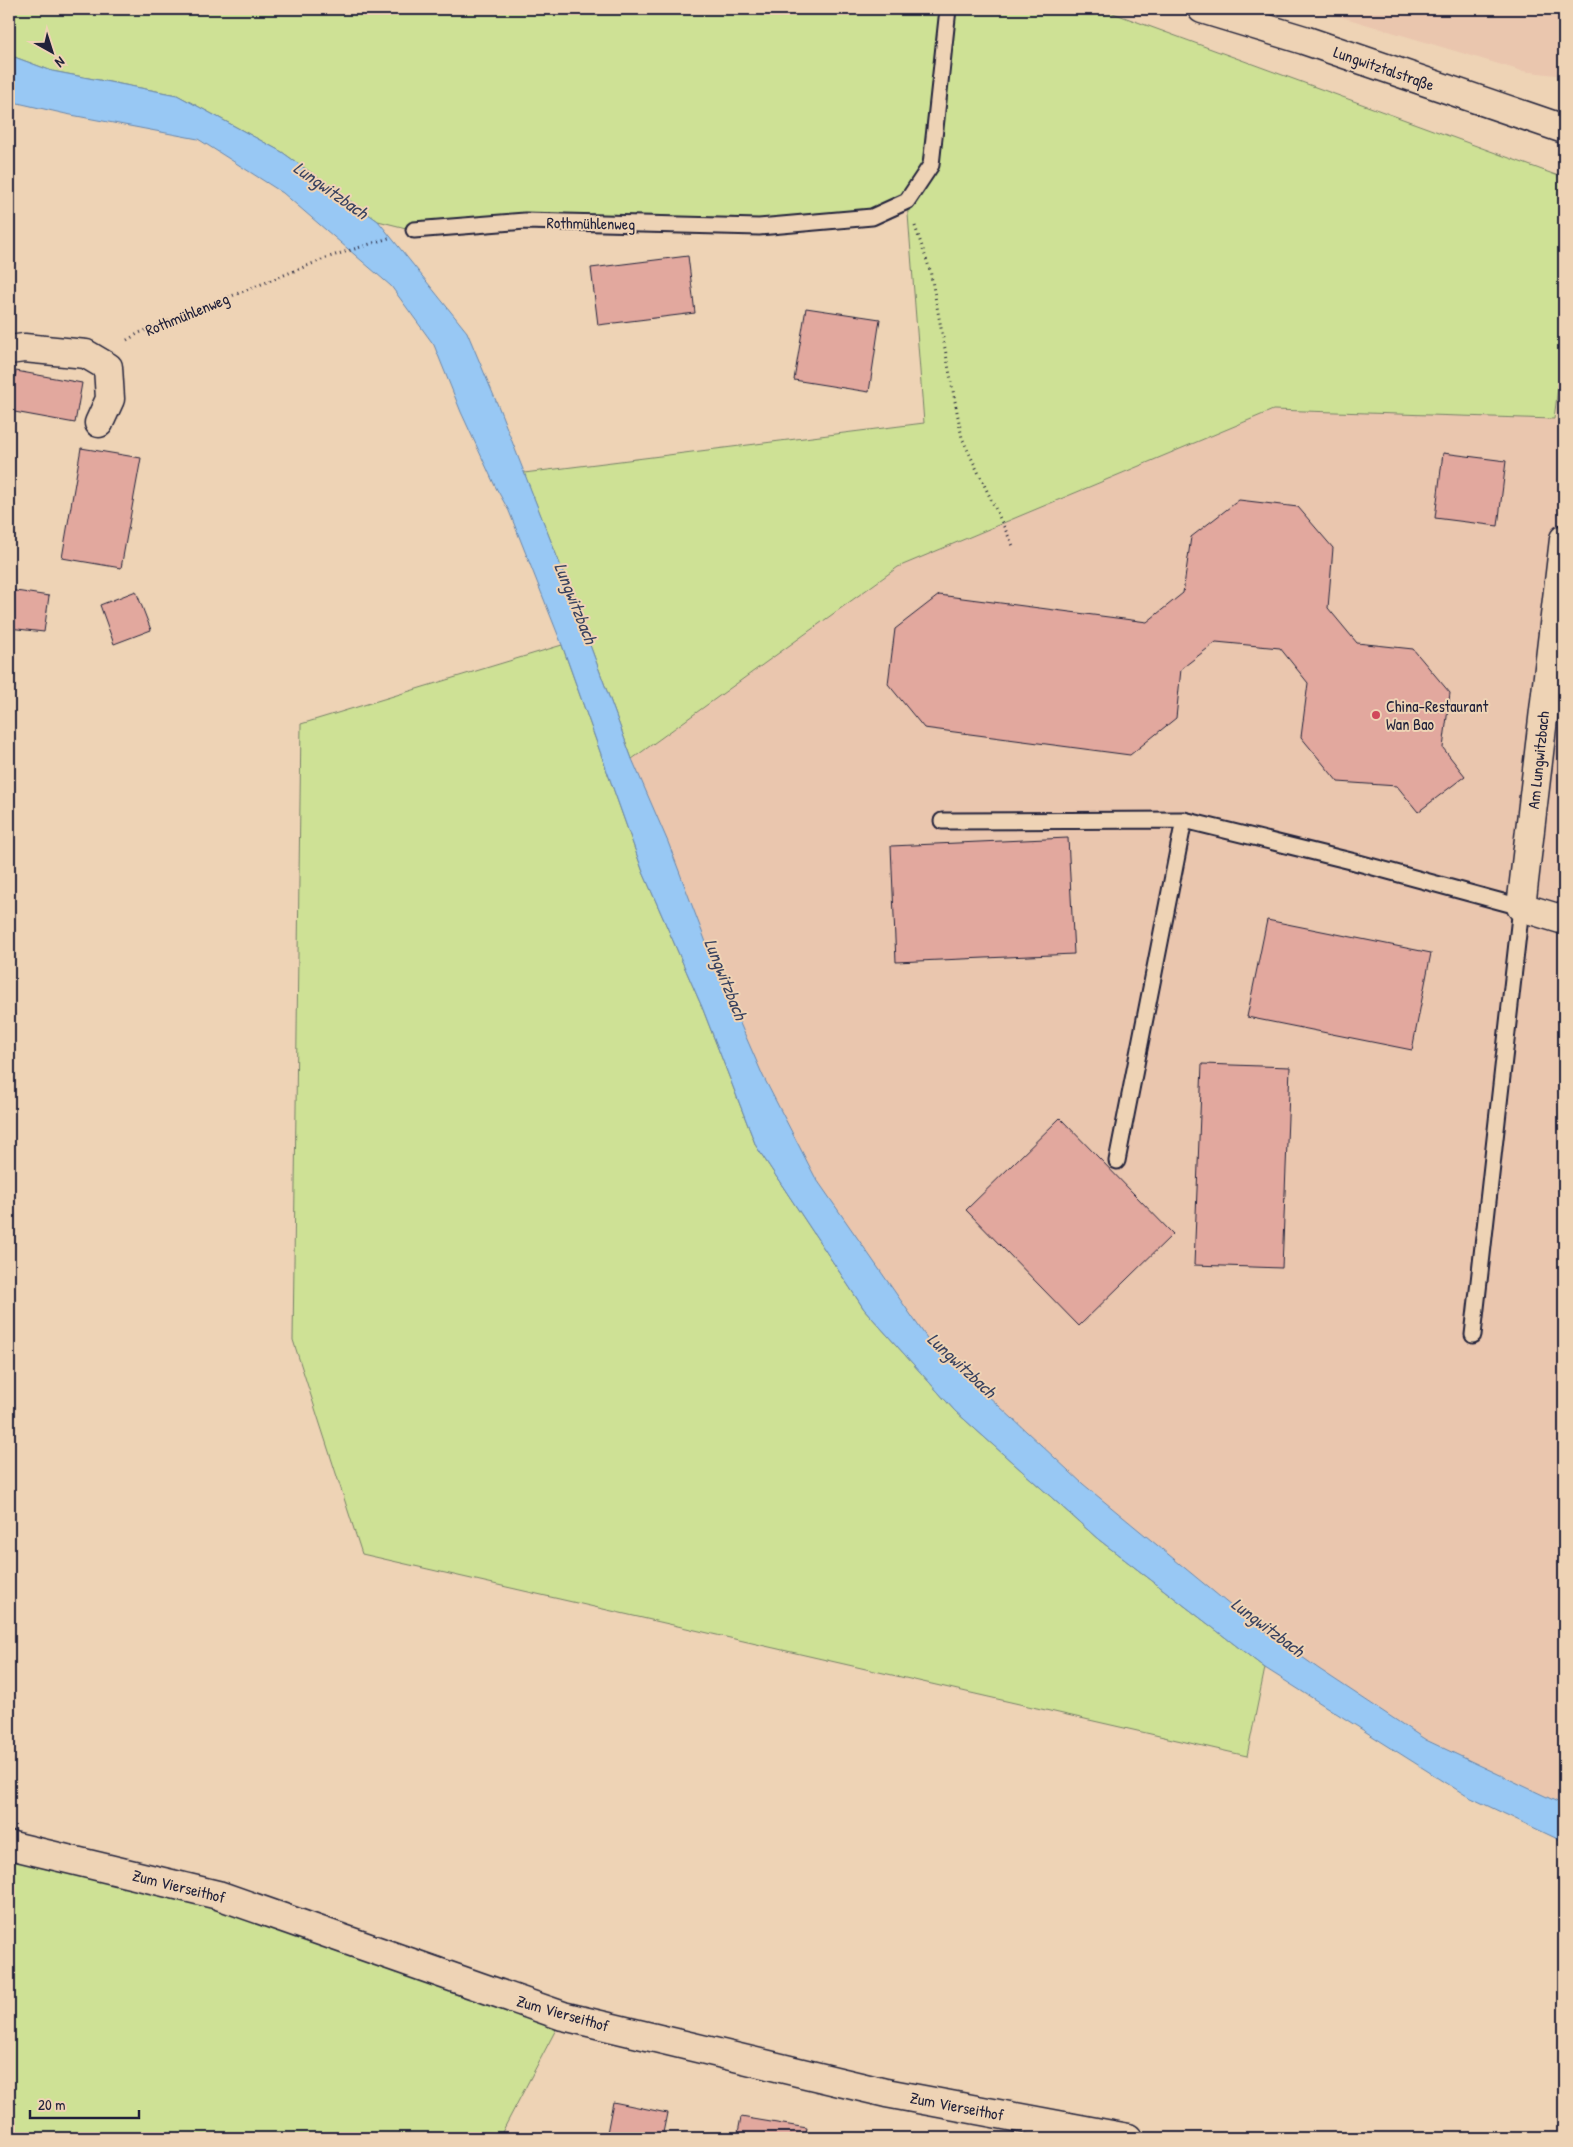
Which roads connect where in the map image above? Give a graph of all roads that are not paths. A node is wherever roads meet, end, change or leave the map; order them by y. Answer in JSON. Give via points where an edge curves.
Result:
{"nodes":[{"id":1,"x":948,"y":9,"type":"edge"},
{"id":2,"x":1202,"y":9,"type":"edge"},
{"id":3,"x":1564,"y":129,"type":"edge"},
{"id":4,"x":414,"y":230,"type":"road end"},
{"id":5,"x":9,"y":350,"type":"edge"},
{"id":6,"x":99,"y":423,"type":"dead end"},
{"id":7,"x":1564,"y":539,"type":"edge"},
{"id":8,"x":1184,"y":820,"type":"junction"},
{"id":9,"x":942,"y":821,"type":"dead end"},
{"id":10,"x":1521,"y":906,"type":"junction"},
{"id":11,"x":1564,"y":920,"type":"edge"},
{"id":12,"x":1117,"y":1161,"type":"dead end"},
{"id":13,"x":1473,"y":1335,"type":"dead end"},
{"id":14,"x":9,"y":1845,"type":"edge"},
{"id":15,"x":1128,"y":2138,"type":"edge"}],
"edges":[{"from":1,"to":4,"type":"lane","name":"Rothmühlenweg","via":[[931,165],[907,201],[872,217],[759,227],[525,221]]},
{"from":2,"to":3,"type":"street","name":"Lungwitztalstraße","via":[[1304,40]]},
{"from":5,"to":6,"type":"street","via":[[24,348],[86,354],[108,368],[110,399]]},
{"from":7,"to":10,"type":"street","name":"Am Lungwitzbach"},
{"from":8,"to":9,"type":"lane"},
{"from":8,"to":10,"type":"lane"},
{"from":8,"to":12,"type":"lane"},
{"from":10,"to":11,"type":"street"},
{"from":10,"to":13,"type":"lane"},
{"from":14,"to":15,"type":"street","name":"Zum Vierseithof","via":[[218,1895],[563,2016],[886,2093]]}]}
